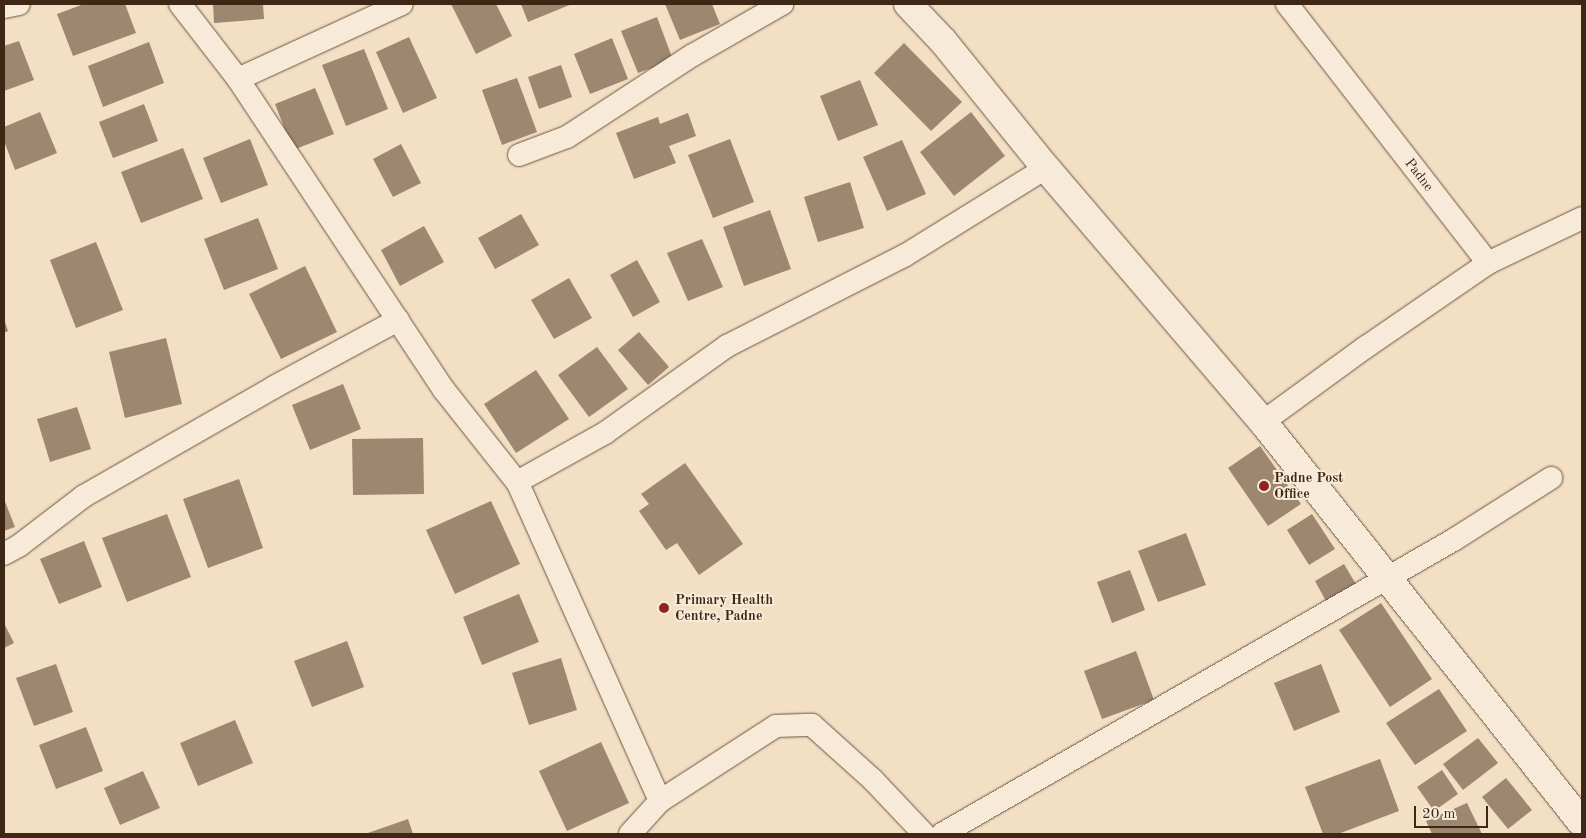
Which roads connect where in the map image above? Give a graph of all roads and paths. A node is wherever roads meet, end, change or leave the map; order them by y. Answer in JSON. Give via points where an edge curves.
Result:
{"nodes":[{"id":1,"x":19,"y":4,"type":"edge"},
{"id":2,"x":180,"y":4,"type":"edge"},
{"id":3,"x":402,"y":4,"type":"edge"},
{"id":4,"x":782,"y":4,"type":"edge"},
{"id":5,"x":908,"y":4,"type":"edge"},
{"id":6,"x":1288,"y":4,"type":"edge"},
{"id":7,"x":4,"y":8,"type":"edge"},
{"id":8,"x":238,"y":79,"type":"junction"},
{"id":9,"x":519,"y":155,"type":"dead end"},
{"id":10,"x":1046,"y":168,"type":"junction"},
{"id":11,"x":1582,"y":218,"type":"edge"},
{"id":12,"x":1488,"y":263,"type":"junction"},
{"id":13,"x":398,"y":320,"type":"junction"},
{"id":14,"x":1264,"y":422,"type":"junction"},
{"id":15,"x":1551,"y":478,"type":"dead end"},
{"id":16,"x":516,"y":482,"type":"junction"},
{"id":17,"x":4,"y":554,"type":"edge"},
{"id":18,"x":1388,"y":577,"type":"junction"},
{"id":19,"x":660,"y":801,"type":"junction"},
{"id":20,"x":1582,"y":823,"type":"edge"},
{"id":21,"x":630,"y":834,"type":"edge"},
{"id":22,"x":924,"y":834,"type":"edge"},
{"id":23,"x":942,"y":834,"type":"edge"}],
"edges":[{"from":1,"to":7,"type":"street"},
{"from":2,"to":8,"type":"street"},
{"from":3,"to":8,"type":"street"},
{"from":4,"to":9,"type":"street","via":[[686,60],[567,137]]},
{"from":5,"to":10,"type":"main road","via":[[943,41]]},
{"from":6,"to":12,"type":"street","name":"Padne"},
{"from":8,"to":13,"type":"street"},
{"from":10,"to":14,"type":"main road"},
{"from":10,"to":16,"type":"street","via":[[904,256],[727,346],[605,433]]},
{"from":11,"to":12,"type":"street"},
{"from":12,"to":14,"type":"street"},
{"from":13,"to":16,"type":"street","via":[[444,390]]},
{"from":13,"to":17,"type":"street","via":[[84,496],[20,546]]},
{"from":14,"to":18,"type":"main road"},
{"from":15,"to":18,"type":"street"},
{"from":16,"to":19,"type":"street"},
{"from":18,"to":20,"type":"main road"},
{"from":18,"to":23,"type":"street"},
{"from":19,"to":21,"type":"street"},
{"from":19,"to":22,"type":"street","via":[[776,726],[812,725],[873,780]]}]}
